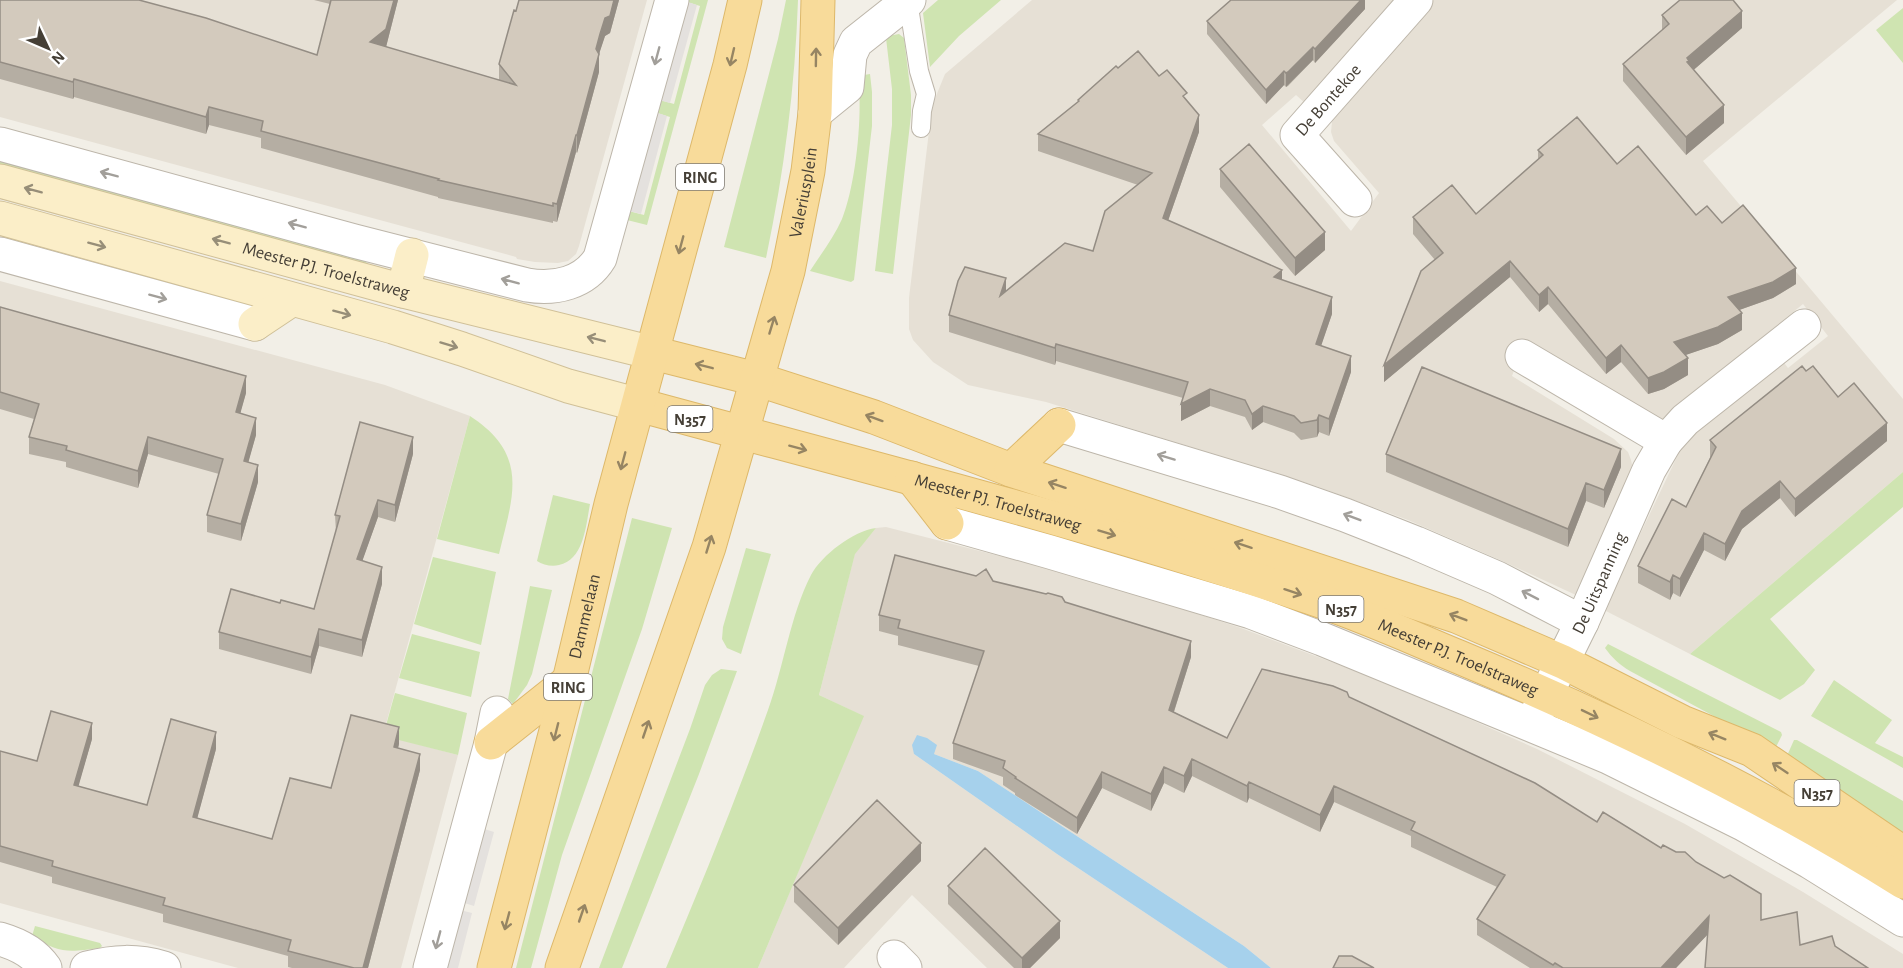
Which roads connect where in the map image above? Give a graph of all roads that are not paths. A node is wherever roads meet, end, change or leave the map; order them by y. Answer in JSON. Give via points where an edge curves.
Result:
{"nodes":[{"id":1,"x":672,"y":0,"type":"edge"},
{"id":2,"x":746,"y":0,"type":"edge"},
{"id":3,"x":818,"y":0,"type":"edge"},
{"id":4,"x":908,"y":0,"type":"edge"},
{"id":5,"x":1416,"y":0,"type":"edge"},
{"id":6,"x":872,"y":13,"type":"edge"},
{"id":7,"x":815,"y":113,"type":"junction"},
{"id":8,"x":921,"y":128,"type":"dead end"},
{"id":9,"x":0,"y":144,"type":"edge"},
{"id":10,"x":0,"y":181,"type":"edge"},
{"id":11,"x":1355,"y":200,"type":"dead end"},
{"id":12,"x":0,"y":218,"type":"edge"},
{"id":13,"x":0,"y":254,"type":"edge"},
{"id":14,"x":412,"y":255,"type":"junction"},
{"id":15,"x":403,"y":291,"type":"junction"},
{"id":16,"x":291,"y":300,"type":"junction"},
{"id":17,"x":255,"y":324,"type":"joint"},
{"id":18,"x":1804,"y":326,"type":"dead end"},
{"id":19,"x":653,"y":353,"type":"junction"},
{"id":20,"x":1522,"y":356,"type":"dead end"},
{"id":21,"x":756,"y":379,"type":"junction"},
{"id":22,"x":639,"y":405,"type":"junction"},
{"id":23,"x":1059,"y":425,"type":"joint"},
{"id":24,"x":741,"y":433,"type":"junction"},
{"id":25,"x":1666,"y":441,"type":"junction"},
{"id":26,"x":1011,"y":470,"type":"junction"},
{"id":27,"x":912,"y":478,"type":"junction"},
{"id":28,"x":947,"y":523,"type":"joint"},
{"id":29,"x":1582,"y":622,"type":"junction"},
{"id":30,"x":1563,"y":662,"type":"junction"},
{"id":31,"x":569,"y":681,"type":"junction"},
{"id":32,"x":1547,"y":694,"type":"junction"},
{"id":33,"x":1531,"y":725,"type":"junction"},
{"id":34,"x":494,"y":728,"type":"joint"},
{"id":35,"x":1896,"y":845,"type":"edge"},
{"id":36,"x":1903,"y":882,"type":"edge"},
{"id":37,"x":1900,"y":912,"type":"edge"},
{"id":38,"x":0,"y":939,"type":"edge"},
{"id":39,"x":45,"y":968,"type":"edge"},
{"id":40,"x":87,"y":968,"type":"edge"},
{"id":41,"x":164,"y":968,"type":"edge"},
{"id":42,"x":430,"y":968,"type":"edge"},
{"id":43,"x":494,"y":968,"type":"edge"},
{"id":44,"x":562,"y":968,"type":"edge"}],
"edges":[{"from":1,"to":14,"type":"street","name":"Meester P.J. Troelstraweg","one_way":true,"via":[[605,245],[594,269],[555,287],[541,288]]},
{"from":2,"to":19,"type":"main road","number":"RING","one_way":true},
{"from":7,"to":3,"type":"main road","name":"Valeriusplein","one_way":true},
{"from":4,"to":6,"type":"street"},
{"from":4,"to":8,"type":"lane","via":[[926,94]]},
{"from":5,"to":11,"type":"street","name":"De Bontekoe","via":[[1297,135]]},
{"from":6,"to":7,"type":"street","via":[[850,55],[847,87]]},
{"from":21,"to":7,"type":"main road","name":"Valeriusplein","one_way":true,"via":[[788,272]]},
{"from":14,"to":9,"type":"street","name":"Meester P.J. Troelstraweg","one_way":true},
{"from":15,"to":10,"type":"main road","name":"Meester P.J. Troelstraweg","one_way":true},
{"from":12,"to":16,"type":"main road","name":"Meester P.J. Troelstraweg","one_way":true},
{"from":13,"to":17,"type":"street","one_way":true},
{"from":14,"to":15,"type":"main road"},
{"from":19,"to":15,"type":"main road","name":"Meester P.J. Troelstraweg","one_way":true},
{"from":16,"to":17,"type":"main road"},
{"from":16,"to":22,"type":"main road","name":"Meester P.J. Troelstraweg","one_way":true,"via":[[393,327],[568,386]]},
{"from":18,"to":25,"type":"street","name":"De Uitspanning","via":[[1685,420]]},
{"from":21,"to":19,"type":"main road","number":"N357","one_way":true},
{"from":19,"to":22,"type":"main road","number":"RING"},
{"from":20,"to":25,"type":"street"},
{"from":21,"to":24,"type":"main road","name":"Valeriusplein"},
{"from":26,"to":21,"type":"main road","name":"Meester P.J. Troelstraweg","number":"N357","one_way":true,"via":[[874,417]]},
{"from":22,"to":24,"type":"main road","number":"N357"},
{"from":22,"to":31,"type":"main road","name":"Dammelaan","number":"RING","one_way":true},
{"from":23,"to":26,"type":"main road"},
{"from":29,"to":23,"type":"street","one_way":true,"via":[[1497,578],[1345,515]]},
{"from":24,"to":27,"type":"main road","name":"Meester P.J. Troelstraweg","number":"N357","one_way":true},
{"from":44,"to":24,"type":"main road","one_way":true,"via":[[709,547]]},
{"from":25,"to":29,"type":"street","name":"De Uitspanning","via":[[1649,470]]},
{"from":30,"to":26,"type":"main road","name":"Meester P.J. Troelstraweg","number":"N357","one_way":true,"via":[[1456,616]]},
{"from":27,"to":28,"type":"main road"},
{"from":27,"to":32,"type":"main road","name":"Meester P.J. Troelstraweg","number":"N357","one_way":true,"via":[[1053,517],[1324,602]]},
{"from":28,"to":33,"type":"street","name":"Meester P.J. Troelstraweg","via":[[1251,612]]},
{"from":29,"to":30,"type":"street","name":"De Uitspanning"},
{"from":30,"to":32,"type":"street","name":"De Uitspanning"},
{"from":35,"to":30,"type":"main road","name":"Meester P.J. Troelstraweg","number":"N357","one_way":true,"via":[[1752,750],[1682,722]]},
{"from":31,"to":34,"type":"main road"},
{"from":31,"to":43,"type":"main road","name":"Dammelaan","number":"RING","one_way":true},
{"from":32,"to":33,"type":"street","name":"De Uitspanning"},
{"from":32,"to":36,"type":"main road","name":"Meester P.J. Troelstraweg","number":"N357","one_way":true,"via":[[1757,797]]},
{"from":33,"to":37,"type":"street","name":"Meester P.J. Troelstraweg","via":[[1608,757],[1734,819]]},
{"from":34,"to":42,"type":"street","one_way":true},
{"from":38,"to":39,"type":"street","via":[[30,953]]},
{"from":40,"to":41,"type":"street","via":[[121,961]]}]}
